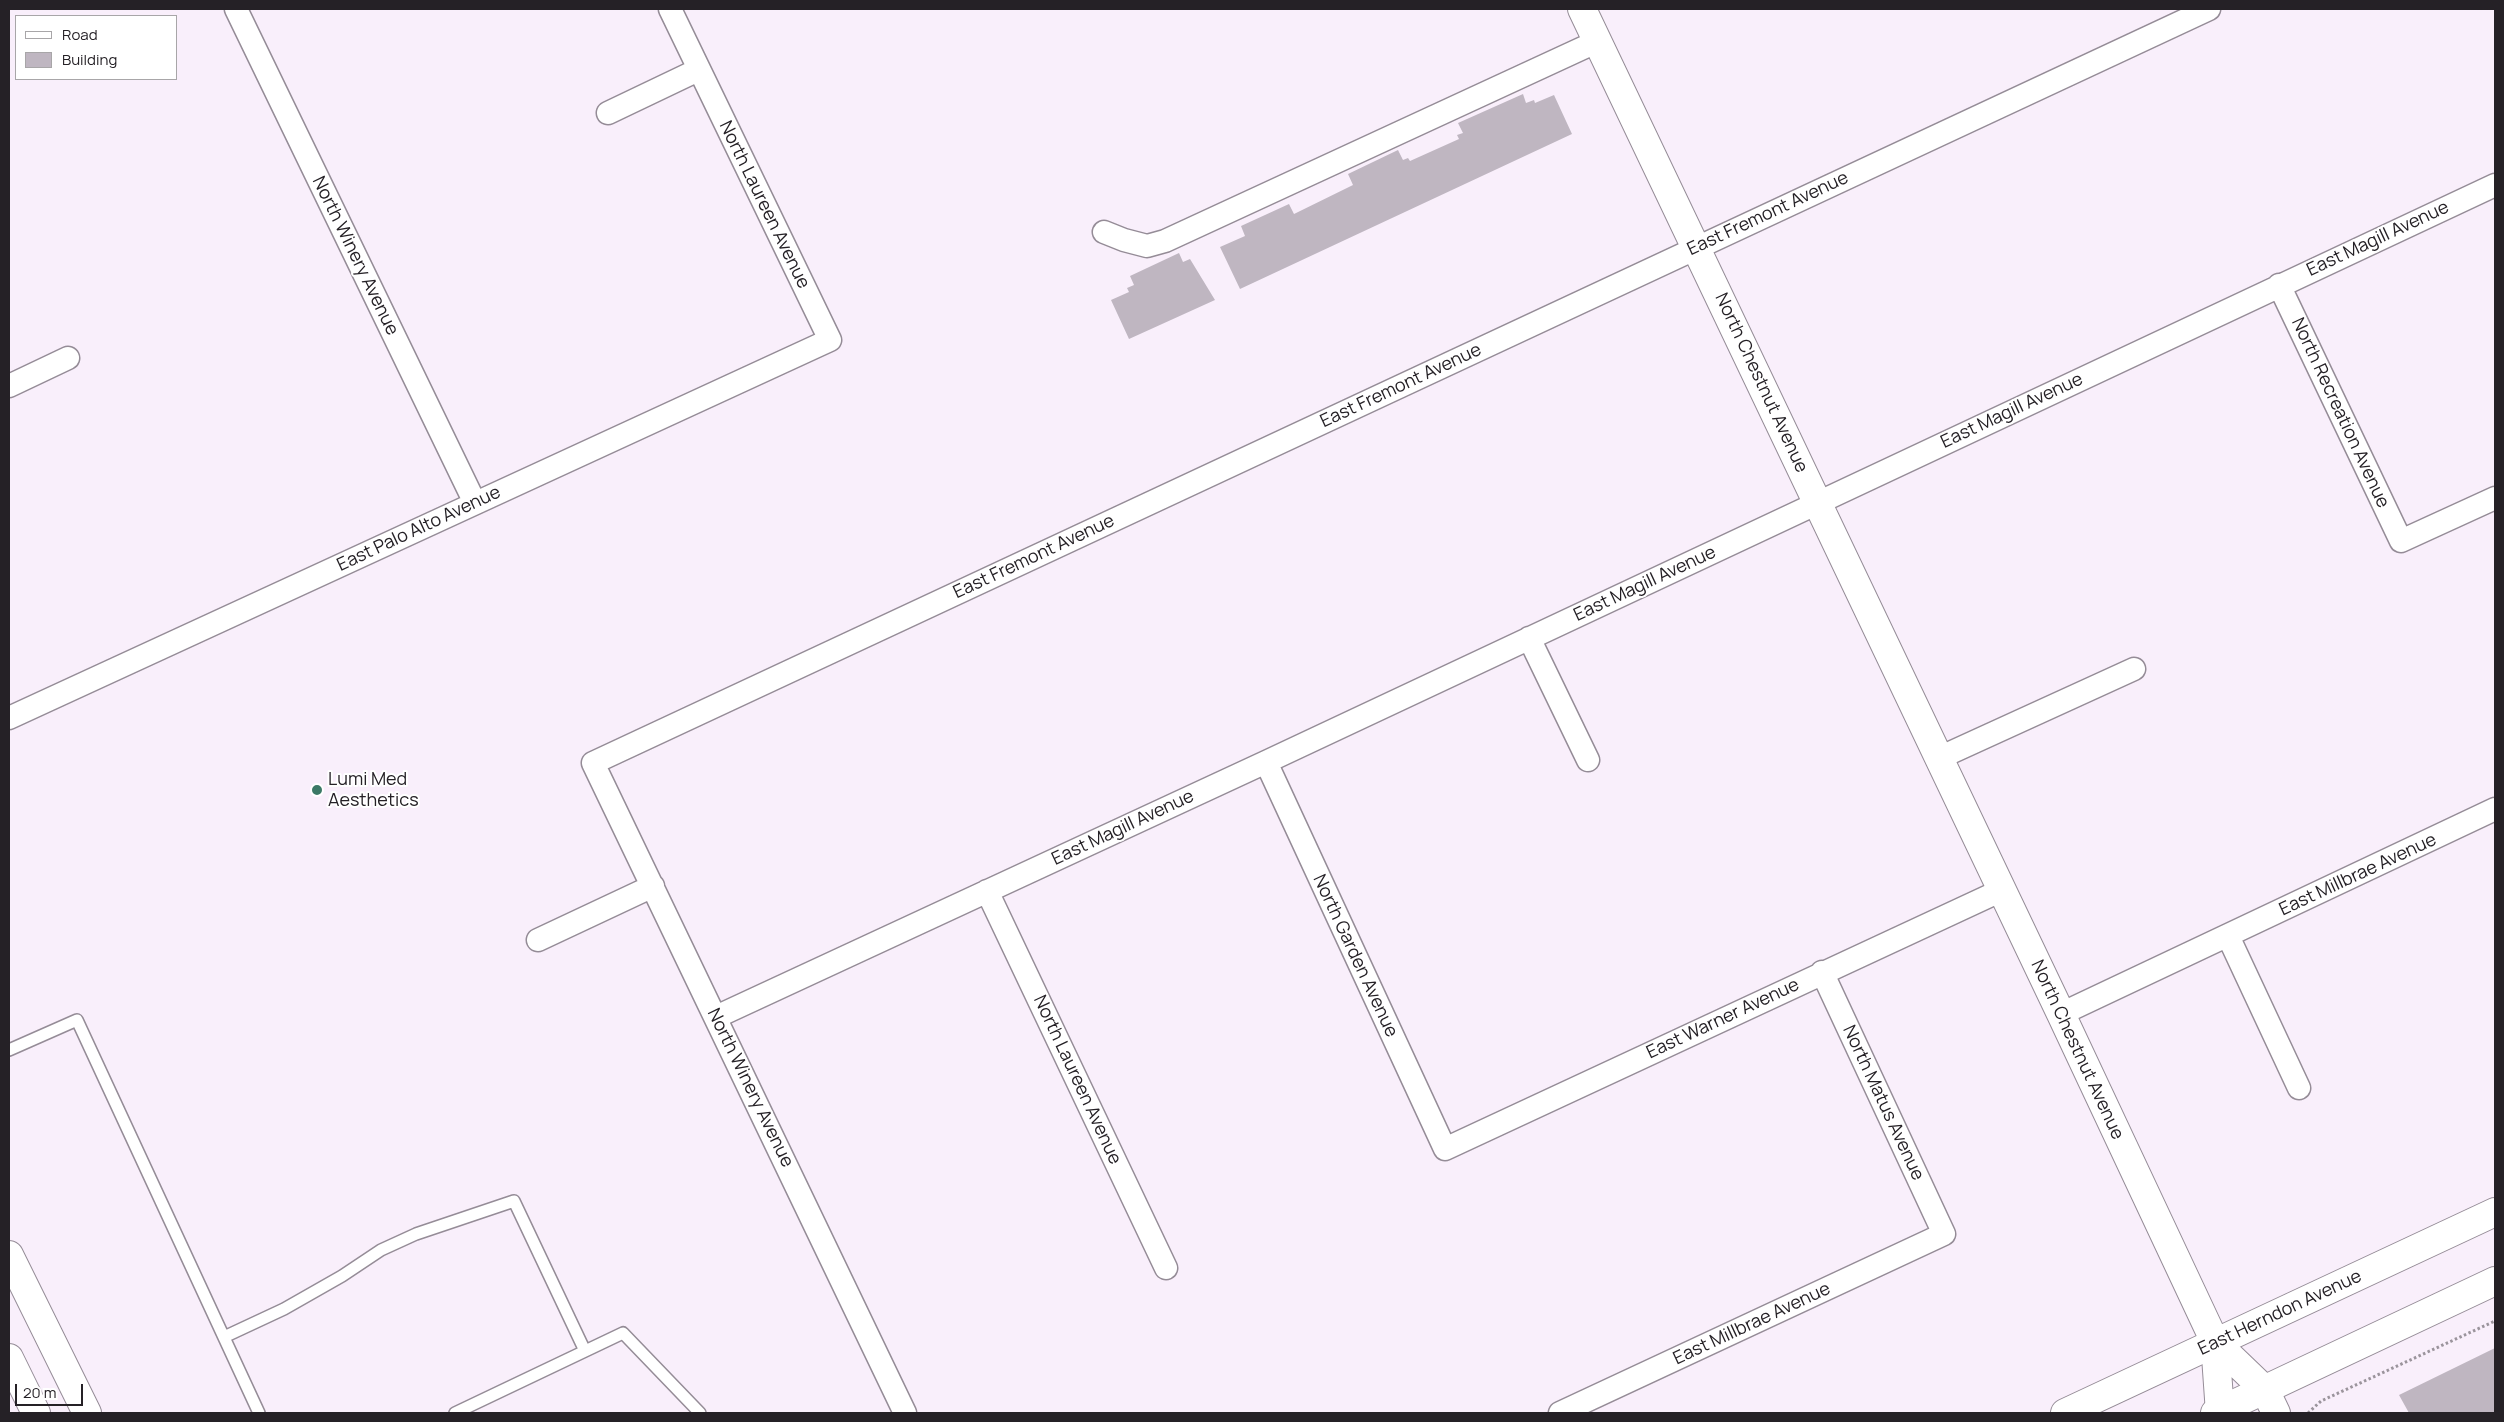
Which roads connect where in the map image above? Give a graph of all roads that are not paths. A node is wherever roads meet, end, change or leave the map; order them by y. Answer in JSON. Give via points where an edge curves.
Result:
{"nodes":[{"id":1,"x":236,"y":9,"type":"edge"},
{"id":2,"x":670,"y":9,"type":"edge"},
{"id":3,"x":1582,"y":9,"type":"edge"},
{"id":4,"x":2208,"y":9,"type":"edge"},
{"id":5,"x":1598,"y":41,"type":"junction"},
{"id":6,"x":698,"y":70,"type":"junction"},
{"id":7,"x":608,"y":113,"type":"dead end"},
{"id":8,"x":2495,"y":185,"type":"edge"},
{"id":9,"x":1104,"y":232,"type":"dead end"},
{"id":10,"x":1697,"y":248,"type":"junction"},
{"id":11,"x":2279,"y":285,"type":"junction"},
{"id":12,"x":830,"y":340,"type":"joint"},
{"id":13,"x":68,"y":358,"type":"dead end"},
{"id":14,"x":9,"y":386,"type":"edge"},
{"id":15,"x":2495,"y":498,"type":"edge"},
{"id":16,"x":1818,"y":502,"type":"junction"},
{"id":17,"x":475,"y":503,"type":"junction"},
{"id":18,"x":1529,"y":638,"type":"junction"},
{"id":19,"x":2134,"y":668,"type":"dead end"},
{"id":20,"x":9,"y":718,"type":"edge"},
{"id":21,"x":1939,"y":758,"type":"junction"},
{"id":22,"x":1588,"y":760,"type":"dead end"},
{"id":23,"x":1266,"y":762,"type":"junction"},
{"id":24,"x":594,"y":763,"type":"joint"},
{"id":25,"x":2493,"y":818,"type":"edge"},
{"id":26,"x":653,"y":886,"type":"junction"},
{"id":27,"x":2002,"y":890,"type":"junction"},
{"id":28,"x":987,"y":891,"type":"junction"},
{"id":29,"x":2228,"y":936,"type":"junction"},
{"id":30,"x":538,"y":940,"type":"dead end"},
{"id":31,"x":1822,"y":972,"type":"junction"},
{"id":32,"x":2061,"y":1014,"type":"junction"},
{"id":33,"x":716,"y":1016,"type":"junction"},
{"id":34,"x":9,"y":1050,"type":"edge"},
{"id":35,"x":2299,"y":1088,"type":"dead end"},
{"id":36,"x":1445,"y":1149,"type":"joint"},
{"id":37,"x":2495,"y":1212,"type":"edge"},
{"id":38,"x":1944,"y":1234,"type":"joint"},
{"id":39,"x":9,"y":1255,"type":"edge"},
{"id":40,"x":1166,"y":1268,"type":"dead end"},
{"id":41,"x":2495,"y":1281,"type":"edge"},
{"id":42,"x":9,"y":1296,"type":"edge"},
{"id":43,"x":224,"y":1337,"type":"junction"},
{"id":44,"x":2215,"y":1342,"type":"junction"},
{"id":45,"x":585,"y":1351,"type":"junction"},
{"id":46,"x":9,"y":1358,"type":"edge"},
{"id":47,"x":2270,"y":1401,"type":"edge"},
{"id":48,"x":84,"y":1408,"type":"edge"},
{"id":49,"x":36,"y":1413,"type":"edge"},
{"id":50,"x":259,"y":1413,"type":"edge"},
{"id":51,"x":455,"y":1413,"type":"edge"},
{"id":52,"x":700,"y":1413,"type":"edge"},
{"id":53,"x":905,"y":1413,"type":"edge"},
{"id":54,"x":1560,"y":1413,"type":"edge"},
{"id":55,"x":2064,"y":1413,"type":"edge"},
{"id":56,"x":2218,"y":1413,"type":"edge"}],
"edges":[{"from":1,"to":17,"type":"street","name":"North Winery Avenue"},
{"from":2,"to":6,"type":"street","name":"North Laureen Avenue"},
{"from":3,"to":5,"type":"street","name":"North Chestnut Avenue"},
{"from":4,"to":10,"type":"street","name":"East Fremont Avenue"},
{"from":5,"to":9,"type":"street","via":[[1165,240],[1147,246]]},
{"from":5,"to":10,"type":"street","name":"North Chestnut Avenue"},
{"from":6,"to":7,"type":"street"},
{"from":6,"to":12,"type":"street","name":"North Laureen Avenue"},
{"from":8,"to":11,"type":"street","name":"East Magill Avenue"},
{"from":10,"to":16,"type":"street","name":"North Chestnut Avenue"},
{"from":10,"to":24,"type":"street","name":"East Fremont Avenue"},
{"from":11,"to":15,"type":"street","name":"North Recreation Avenue","via":[[2401,541]]},
{"from":11,"to":16,"type":"street","name":"East Magill Avenue"},
{"from":12,"to":17,"type":"street","name":"East Palo Alto Avenue"},
{"from":13,"to":14,"type":"street"},
{"from":16,"to":18,"type":"street","name":"East Magill Avenue"},
{"from":16,"to":21,"type":"street","name":"North Chestnut Avenue"},
{"from":17,"to":20,"type":"street","name":"East Palo Alto Avenue"},
{"from":18,"to":22,"type":"street"},
{"from":18,"to":23,"type":"street","name":"East Magill Avenue"},
{"from":19,"to":21,"type":"street"},
{"from":21,"to":27,"type":"street","name":"North Chestnut Avenue"},
{"from":23,"to":28,"type":"street","name":"East Magill Avenue"},
{"from":23,"to":36,"type":"street","name":"North Garden Avenue"},
{"from":24,"to":26,"type":"street","name":"North Winery Avenue"},
{"from":25,"to":29,"type":"street","name":"East Millbrae Avenue"},
{"from":26,"to":30,"type":"street"},
{"from":26,"to":33,"type":"street","name":"North Winery Avenue"},
{"from":27,"to":31,"type":"street","name":"East Warner Avenue"},
{"from":27,"to":32,"type":"street","name":"North Chestnut Avenue"},
{"from":28,"to":33,"type":"street","name":"East Magill Avenue"},
{"from":28,"to":40,"type":"street","name":"North Laureen Avenue"},
{"from":29,"to":32,"type":"street","name":"East Millbrae Avenue"},
{"from":29,"to":35,"type":"street"},
{"from":31,"to":36,"type":"street","name":"East Warner Avenue"},
{"from":31,"to":38,"type":"street","name":"North Matus Avenue"},
{"from":32,"to":44,"type":"street","name":"North Chestnut Avenue"},
{"from":33,"to":53,"type":"street","name":"North Winery Avenue"},
{"from":34,"to":43,"type":"lane","via":[[77,1020]]},
{"from":37,"to":44,"type":"street","name":"East Herndon Avenue"},
{"from":38,"to":54,"type":"street","name":"East Millbrae Avenue"},
{"from":39,"to":48,"type":"street"},
{"from":41,"to":47,"type":"street"},
{"from":42,"to":48,"type":"street"},
{"from":43,"to":45,"type":"lane","via":[[284,1310],[390,1246],[514,1201]]},
{"from":43,"to":50,"type":"lane"},
{"from":44,"to":47,"type":"street","name":"North Chestnut Avenue"},
{"from":44,"to":55,"type":"street","name":"East Herndon Avenue"},
{"from":44,"to":56,"type":"street","name":"North Chestnut Avenue"},
{"from":45,"to":51,"type":"lane"},
{"from":45,"to":52,"type":"lane","via":[[623,1333]]},
{"from":46,"to":49,"type":"street"},
{"from":47,"to":56,"type":"street"}]}
